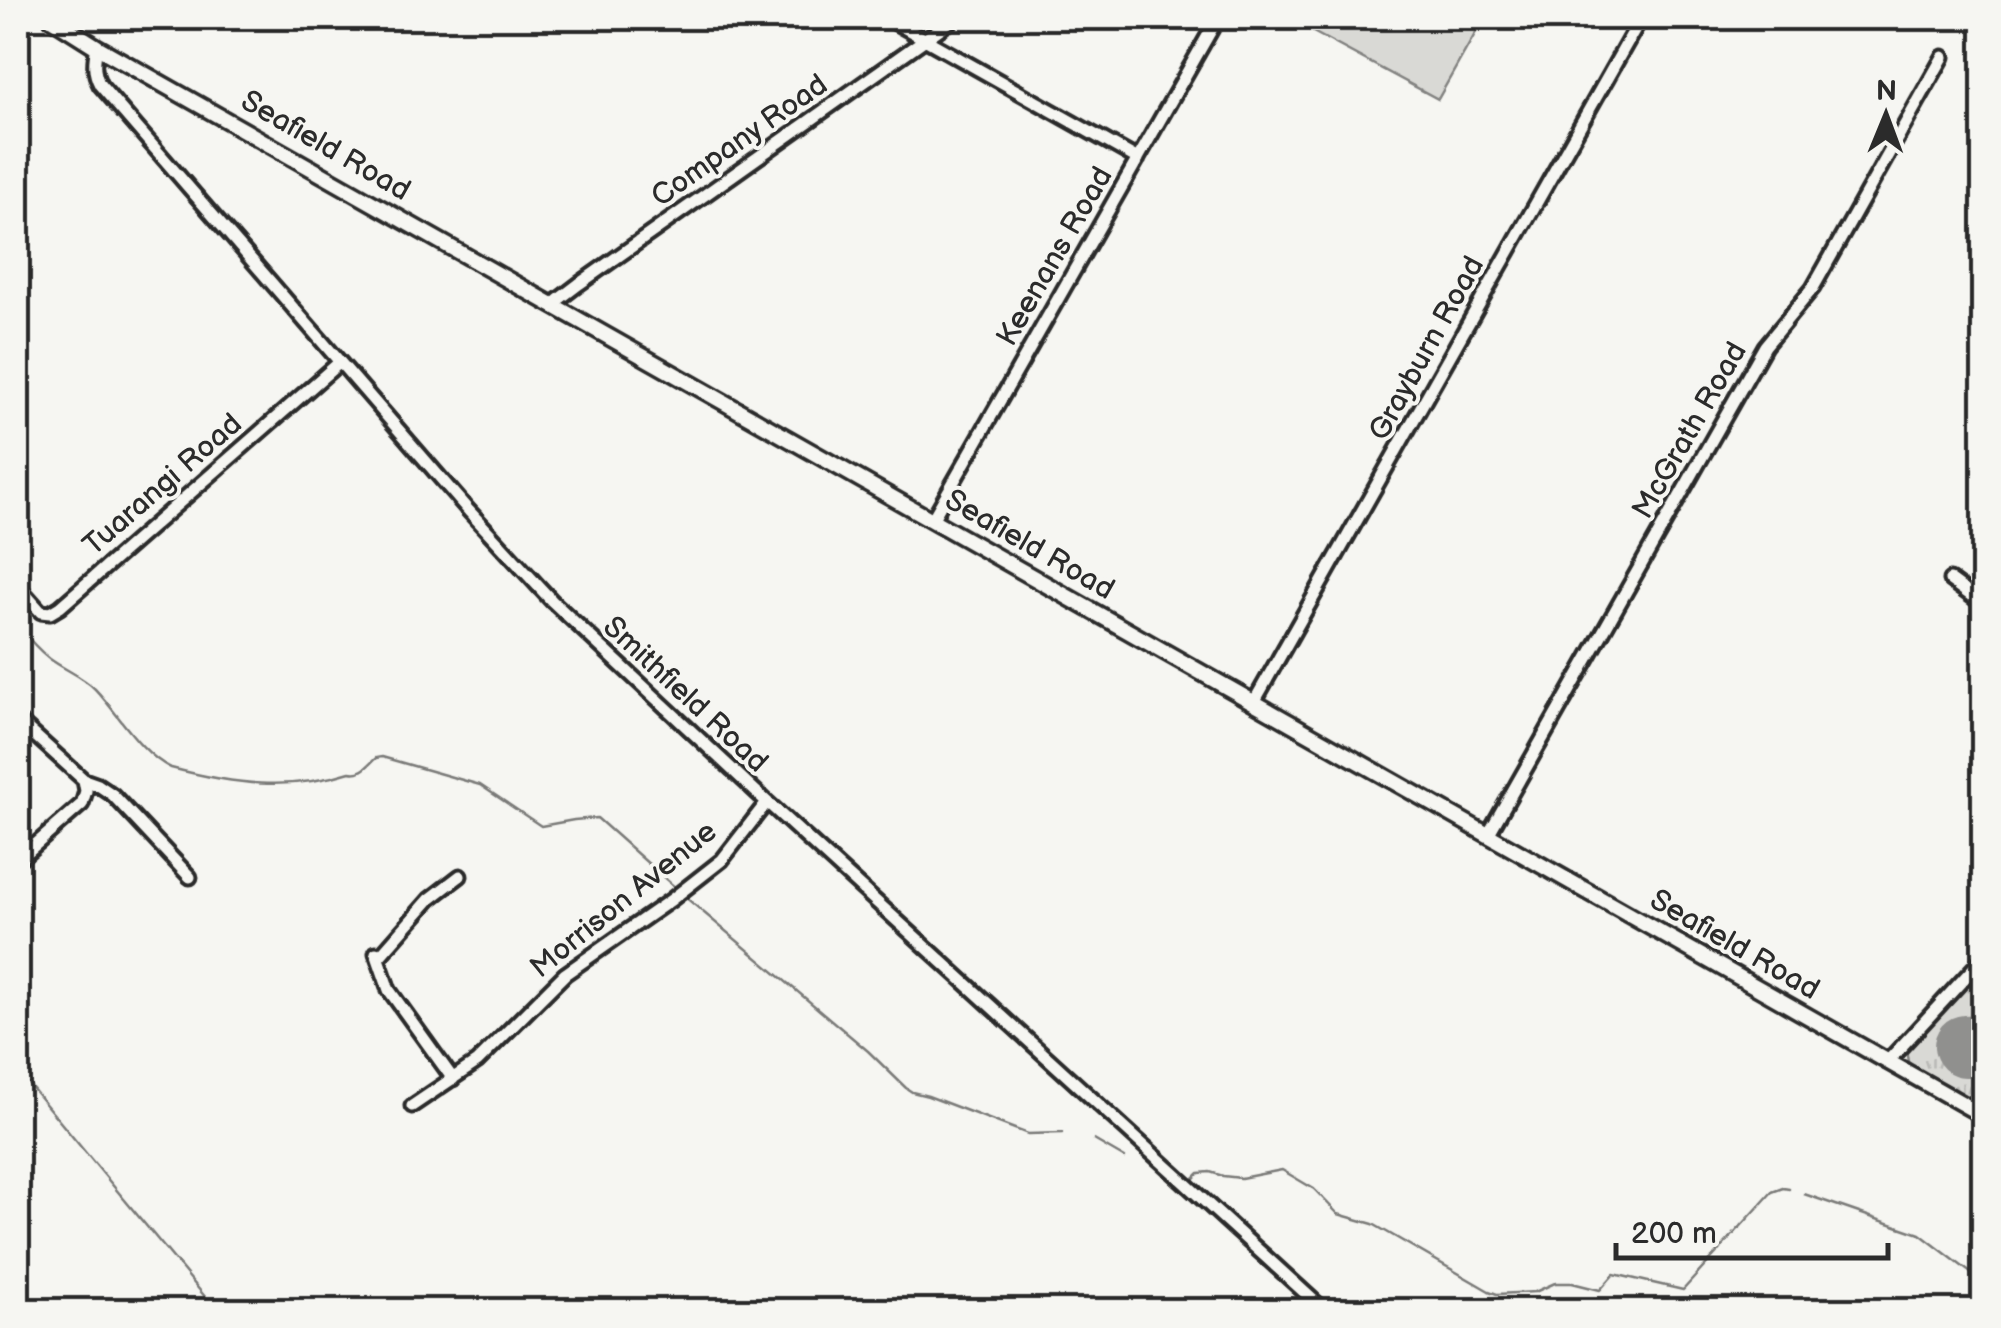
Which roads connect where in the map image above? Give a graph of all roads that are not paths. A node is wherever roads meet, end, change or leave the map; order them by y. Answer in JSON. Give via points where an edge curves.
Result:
{"nodes":[{"id":1,"x":52,"y":18,"type":"edge"},
{"id":2,"x":888,"y":18,"type":"edge"},
{"id":3,"x":955,"y":18,"type":"edge"},
{"id":4,"x":1218,"y":18,"type":"edge"},
{"id":5,"x":1641,"y":18,"type":"edge"},
{"id":6,"x":925,"y":39,"type":"junction"},
{"id":7,"x":97,"y":47,"type":"junction"},
{"id":8,"x":1943,"y":57,"type":"dead end"},
{"id":9,"x":1138,"y":159,"type":"junction"},
{"id":10,"x":555,"y":307,"type":"junction"},
{"id":11,"x":340,"y":362,"type":"junction"},
{"id":12,"x":932,"y":520,"type":"junction"},
{"id":13,"x":1950,"y":580,"type":"dead end"},
{"id":14,"x":18,"y":586,"type":"edge"},
{"id":15,"x":1984,"y":605,"type":"edge"},
{"id":16,"x":1254,"y":702,"type":"junction"},
{"id":17,"x":18,"y":720,"type":"edge"},
{"id":18,"x":84,"y":780,"type":"junction"},
{"id":19,"x":767,"y":802,"type":"junction"},
{"id":20,"x":1488,"y":835,"type":"junction"},
{"id":21,"x":18,"y":860,"type":"edge"},
{"id":22,"x":460,"y":876,"type":"dead end"},
{"id":23,"x":190,"y":877,"type":"dead end"},
{"id":24,"x":1984,"y":957,"type":"edge"},
{"id":25,"x":18,"y":967,"type":"edge"},
{"id":26,"x":18,"y":976,"type":"edge"},
{"id":27,"x":1887,"y":1062,"type":"junction"},
{"id":28,"x":454,"y":1079,"type":"junction"},
{"id":29,"x":412,"y":1106,"type":"dead end"},
{"id":30,"x":1984,"y":1116,"type":"edge"},
{"id":31,"x":1324,"y":1310,"type":"edge"}],
"edges":[{"from":1,"to":7,"type":"street","name":"Seafield Road"},
{"from":2,"to":6,"type":"street"},
{"from":3,"to":6,"type":"street","name":"Company Road"},
{"from":4,"to":9,"type":"street","name":"Keenans Road"},
{"from":5,"to":16,"type":"street","name":"Grayburn Road"},
{"from":6,"to":9,"type":"street"},
{"from":6,"to":10,"type":"street","name":"Company Road"},
{"from":7,"to":10,"type":"street","name":"Seafield Road"},
{"from":7,"to":11,"type":"street","name":"Smithfield Road","via":[[100,85]]},
{"from":8,"to":20,"type":"street","name":"McGrath Road","via":[[1812,288],[1764,346]]},
{"from":9,"to":12,"type":"street","name":"Keenans Road"},
{"from":10,"to":12,"type":"street","name":"Seafield Road"},
{"from":11,"to":14,"type":"street","name":"Tuarangi Road","via":[[60,607],[41,612]]},
{"from":11,"to":19,"type":"street","name":"Smithfield Road","via":[[552,601]]},
{"from":12,"to":16,"type":"street","name":"Seafield Road"},
{"from":13,"to":15,"type":"street"},
{"from":16,"to":20,"type":"street","name":"Seafield Road"},
{"from":17,"to":18,"type":"street"},
{"from":18,"to":21,"type":"street","via":[[82,804]]},
{"from":18,"to":23,"type":"street","via":[[114,794]]},
{"from":19,"to":28,"type":"street","name":"Morrison Avenue","via":[[722,860],[564,974]]},
{"from":19,"to":31,"type":"street","name":"Smithfield Road"},
{"from":20,"to":27,"type":"street","name":"Seafield Road"},
{"from":22,"to":28,"type":"street","via":[[377,956],[389,990]]},
{"from":24,"to":27,"type":"street"},
{"from":25,"to":26,"type":"street"},
{"from":27,"to":30,"type":"street","name":"Seafield Road"},
{"from":28,"to":29,"type":"street","name":"Morrison Avenue"}]}
